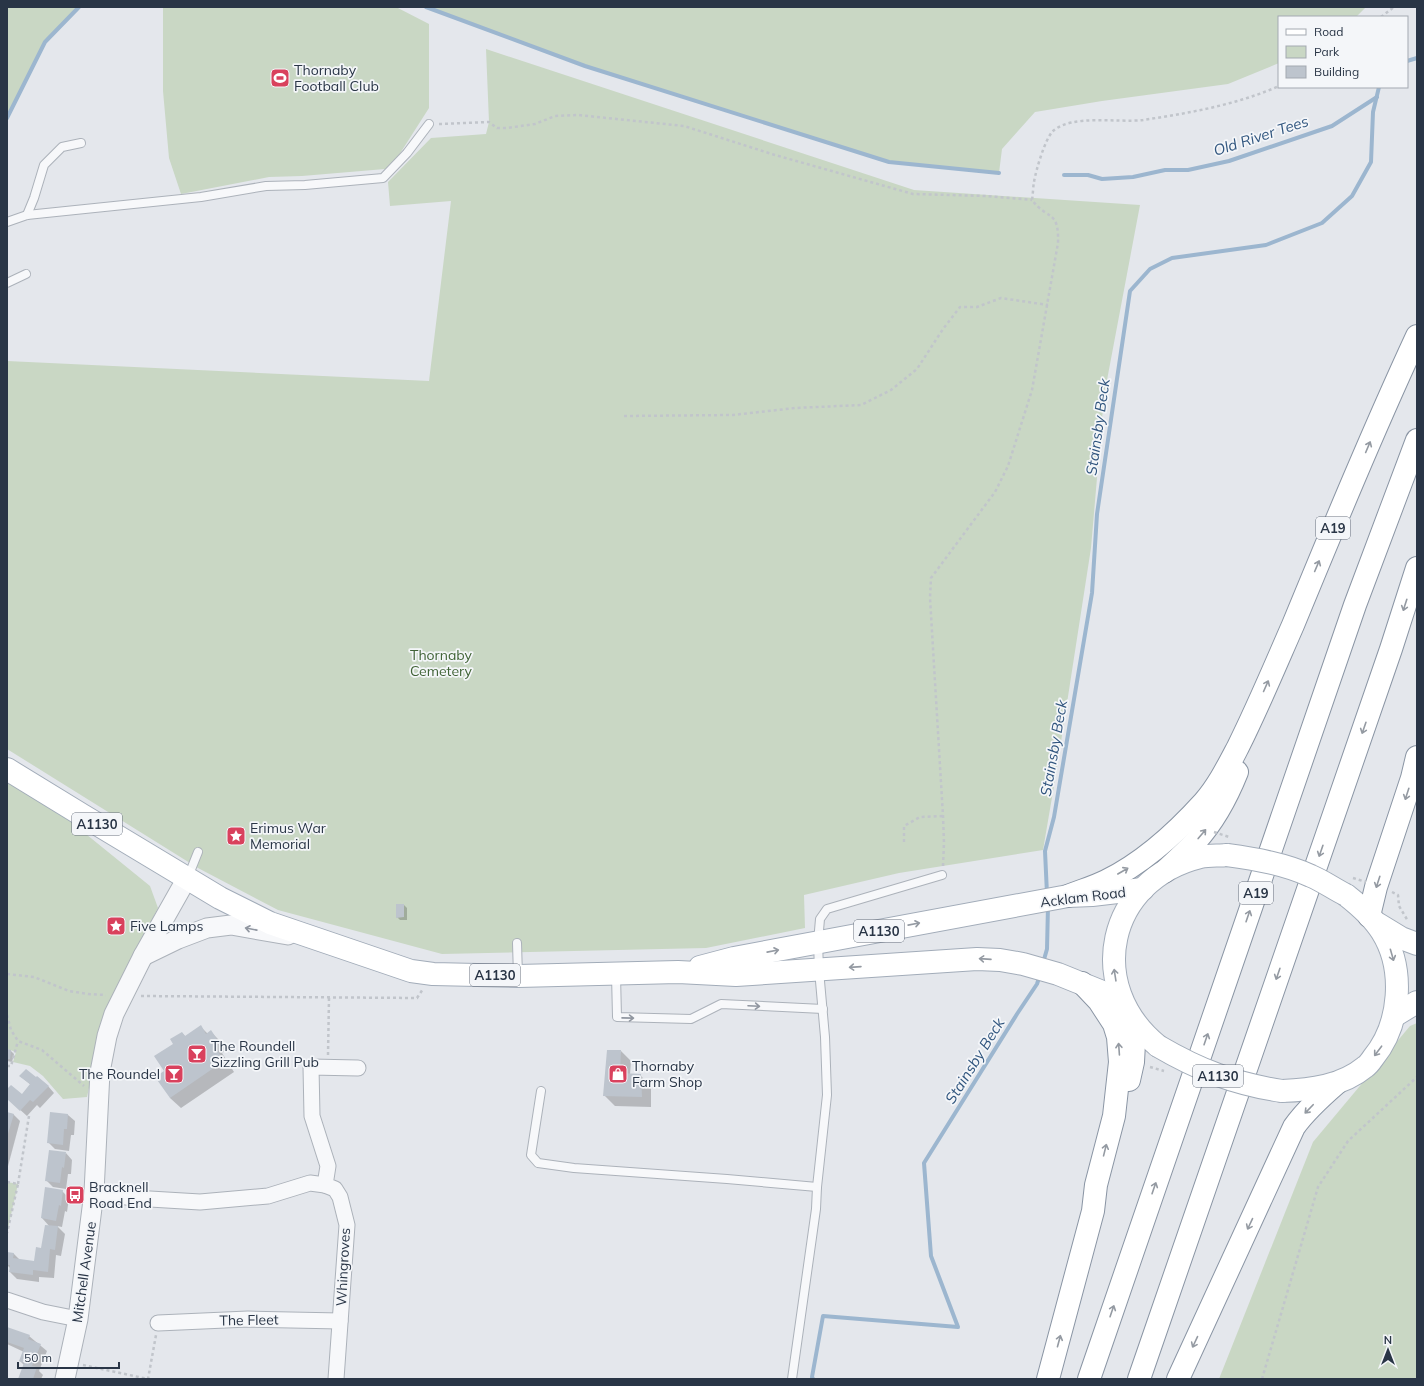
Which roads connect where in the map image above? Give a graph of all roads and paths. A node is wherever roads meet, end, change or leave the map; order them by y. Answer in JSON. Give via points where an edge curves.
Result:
{"nodes":[{"id":1,"x":1394,"y":7,"type":"edge"},
{"id":2,"x":1382,"y":16,"type":"edge"},
{"id":3,"x":1278,"y":86,"type":"edge"},
{"id":4,"x":429,"y":124,"type":"joint"},
{"id":5,"x":81,"y":142,"type":"dead end"},
{"id":6,"x":1032,"y":200,"type":"junction"},
{"id":7,"x":27,"y":214,"type":"junction"},
{"id":8,"x":7,"y":222,"type":"edge"},
{"id":9,"x":26,"y":274,"type":"dead end"},
{"id":10,"x":7,"y":283,"type":"edge"},
{"id":11,"x":1048,"y":305,"type":"junction"},
{"id":12,"x":1417,"y":336,"type":"edge"},
{"id":13,"x":624,"y":416,"type":"dead end"},
{"id":14,"x":1417,"y":440,"type":"edge"},
{"id":15,"x":1417,"y":568,"type":"edge"},
{"id":16,"x":1250,"y":722,"type":"junction"},
{"id":17,"x":1417,"y":757,"type":"edge"},
{"id":18,"x":7,"y":769,"type":"edge"},
{"id":19,"x":943,"y":816,"type":"junction"},
{"id":20,"x":904,"y":842,"type":"dead end"},
{"id":21,"x":198,"y":852,"type":"dead end"},
{"id":22,"x":1164,"y":872,"type":"junction"},
{"id":23,"x":942,"y":875,"type":"joint"},
{"id":24,"x":187,"y":878,"type":"junction"},
{"id":25,"x":1371,"y":884,"type":"junction"},
{"id":26,"x":1143,"y":889,"type":"junction"},
{"id":27,"x":1064,"y":897,"type":"junction"},
{"id":28,"x":1372,"y":918,"type":"junction"},
{"id":29,"x":1409,"y":922,"type":"dead end"},
{"id":30,"x":317,"y":940,"type":"junction"},
{"id":31,"x":818,"y":942,"type":"junction"},
{"id":32,"x":517,"y":943,"type":"dead end"},
{"id":33,"x":1417,"y":944,"type":"edge"},
{"id":34,"x":143,"y":956,"type":"junction"},
{"id":35,"x":819,"y":970,"type":"junction"},
{"id":36,"x":678,"y":972,"type":"junction"},
{"id":37,"x":7,"y":974,"type":"edge"},
{"id":38,"x":433,"y":974,"type":"junction"},
{"id":39,"x":616,"y":975,"type":"junction"},
{"id":40,"x":518,"y":976,"type":"junction"},
{"id":41,"x":1082,"y":983,"type":"junction"},
{"id":42,"x":88,"y":994,"type":"dead end"},
{"id":43,"x":123,"y":996,"type":"junction"},
{"id":44,"x":328,"y":998,"type":"junction"},
{"id":45,"x":1417,"y":1002,"type":"edge"},
{"id":46,"x":823,"y":1010,"type":"junction"},
{"id":47,"x":7,"y":1015,"type":"edge"},
{"id":48,"x":1394,"y":1016,"type":"junction"},
{"id":49,"x":1131,"y":1018,"type":"junction"},
{"id":50,"x":18,"y":1041,"type":"junction"},
{"id":51,"x":7,"y":1066,"type":"edge"},
{"id":52,"x":328,"y":1067,"type":"junction"},
{"id":53,"x":358,"y":1068,"type":"dead end"},
{"id":54,"x":1417,"y":1076,"type":"edge"},
{"id":55,"x":1337,"y":1083,"type":"junction"},
{"id":56,"x":541,"y":1091,"type":"dead end"},
{"id":57,"x":98,"y":1097,"type":"junction"},
{"id":58,"x":29,"y":1116,"type":"dead end"},
{"id":59,"x":1114,"y":1116,"type":"junction"},
{"id":60,"x":7,"y":1182,"type":"edge"},
{"id":61,"x":18,"y":1184,"type":"junction"},
{"id":62,"x":325,"y":1185,"type":"junction"},
{"id":63,"x":817,"y":1187,"type":"junction"},
{"id":64,"x":94,"y":1192,"type":"junction"},
{"id":65,"x":7,"y":1233,"type":"edge"},
{"id":66,"x":7,"y":1300,"type":"edge"},
{"id":67,"x":78,"y":1319,"type":"junction"},
{"id":68,"x":340,"y":1320,"type":"junction"},
{"id":69,"x":158,"y":1323,"type":"joint"},
{"id":70,"x":67,"y":1370,"type":"edge"},
{"id":71,"x":336,"y":1379,"type":"edge"},
{"id":72,"x":792,"y":1379,"type":"edge"},
{"id":73,"x":1048,"y":1379,"type":"edge"},
{"id":74,"x":1089,"y":1379,"type":"edge"},
{"id":75,"x":1139,"y":1379,"type":"edge"},
{"id":76,"x":1178,"y":1379,"type":"edge"},
{"id":77,"x":1262,"y":1379,"type":"edge"}],
"edges":[{"from":1,"to":2,"type":"path"},
{"from":3,"to":6,"type":"path","via":[[1256,96],[1217,106],[1141,120],[1074,122],[1062,126],[1046,140],[1034,182]]},
{"from":4,"to":6,"type":"path","via":[[489,122],[497,128],[508,128],[535,124],[555,116],[578,114],[684,126],[912,194]]},
{"from":4,"to":7,"type":"lane","via":[[407,153],[383,178],[266,186],[201,197]]},
{"from":5,"to":7,"type":"lane","via":[[62,147],[44,165]]},
{"from":6,"to":11,"type":"path","via":[[1038,208],[1055,220],[1059,229]]},
{"from":7,"to":8,"type":"lane"},
{"from":9,"to":10,"type":"lane"},
{"from":11,"to":13,"type":"path","via":[[1001,298],[977,307],[960,307],[917,369],[891,390],[861,406],[795,408],[733,415]]},
{"from":11,"to":19,"type":"path","via":[[1032,390],[1008,466],[995,492],[931,578],[930,598]]},
{"from":16,"to":12,"type":"main road","number":"A19","one_way":true},
{"from":74,"to":14,"type":"main road","number":"A19","one_way":true,"via":[[1352,612]]},
{"from":15,"to":75,"type":"main road","one_way":true},
{"from":22,"to":16,"type":"main road","number":"A19","one_way":true,"via":[[1207,828],[1224,801],[1245,750]]},
{"from":27,"to":16,"type":"main road","number":"A19","one_way":true,"via":[[1106,881],[1131,867],[1171,835],[1205,801],[1222,777]]},
{"from":17,"to":25,"type":"main road","one_way":true,"via":[[1412,778]]},
{"from":18,"to":24,"type":"main road","number":"A1130"},
{"from":19,"to":20,"type":"path","via":[[920,817],[904,826]]},
{"from":19,"to":23,"type":"path"},
{"from":21,"to":24,"type":"lane"},
{"from":22,"to":26,"type":"main road"},
{"from":22,"to":28,"type":"main road","bridge":true,"via":[[1201,856],[1227,855],[1248,858],[1292,868],[1312,876],[1346,896]]},
{"from":23,"to":31,"type":"lane","via":[[827,909],[820,919]]},
{"from":24,"to":30,"type":"main road","number":"A1130","via":[[270,923]]},
{"from":24,"to":34,"type":"street","name":"Mitchell Avenue"},
{"from":25,"to":28,"type":"main road"},
{"from":25,"to":29,"type":"path","via":[[1398,895],[1399,906]]},
{"from":26,"to":27,"type":"main road","name":"Acklam Road","number":"A1130"},
{"from":49,"to":26,"type":"main road","one_way":true,"via":[[1118,988],[1114,967],[1115,942],[1128,907]]},
{"from":31,"to":27,"type":"main road","name":"Acklam Road","number":"A1130","one_way":true},
{"from":28,"to":33,"type":"main road","via":[[1401,938]]},
{"from":28,"to":48,"type":"main road","one_way":true,"via":[[1390,947],[1394,961]]},
{"from":30,"to":34,"type":"street","one_way":true,"via":[[231,925],[207,928]]},
{"from":30,"to":38,"type":"main road","number":"A1130","via":[[411,971]]},
{"from":31,"to":35,"type":"lane"},
{"from":36,"to":31,"type":"main road","number":"A1130","one_way":true},
{"from":32,"to":40,"type":"lane"},
{"from":34,"to":43,"type":"street","name":"Mitchell Avenue"},
{"from":35,"to":36,"type":"main road","number":"A1130","via":[[736,975]]},
{"from":41,"to":35,"type":"main road","number":"A1130","one_way":true,"via":[[1023,964],[1000,960],[978,959]]},
{"from":35,"to":46,"type":"lane"},
{"from":36,"to":39,"type":"main road","number":"A1130"},
{"from":37,"to":42,"type":"path","via":[[34,977],[69,991]]},
{"from":38,"to":40,"type":"main road","number":"A1130"},
{"from":38,"to":44,"type":"path","via":[[418,998]]},
{"from":39,"to":40,"type":"main road","number":"A1130"},
{"from":39,"to":46,"type":"lane","one_way":true,"via":[[617,1017],[691,1019],[721,1004]]},
{"from":41,"to":49,"type":"main road","number":"A1130","via":[[1100,991]]},
{"from":59,"to":41,"type":"main road","one_way":true,"via":[[1120,1062],[1118,1037],[1114,1024],[1099,1001]]},
{"from":43,"to":44,"type":"path"},
{"from":43,"to":57,"type":"street","name":"Mitchell Avenue","via":[[106,1036]]},
{"from":44,"to":52,"type":"path"},
{"from":45,"to":48,"type":"main road"},
{"from":46,"to":63,"type":"lane","via":[[827,1096]]},
{"from":47,"to":50,"type":"path","via":[[11,1030]]},
{"from":48,"to":55,"type":"main road","one_way":true,"via":[[1381,1048],[1366,1067]]},
{"from":49,"to":55,"type":"main road","number":"A1130","bridge":true,"via":[[1158,1046],[1191,1065],[1237,1082],[1282,1091],[1316,1089]]},
{"from":49,"to":59,"type":"main road","via":[[1133,1062],[1126,1090]]},
{"from":50,"to":51,"type":"path","via":[[11,1066]]},
{"from":50,"to":57,"type":"path","via":[[42,1050]]},
{"from":52,"to":53,"type":"street"},
{"from":52,"to":62,"type":"street","via":[[311,1067],[312,1116],[328,1166]]},
{"from":54,"to":77,"type":"path","via":[[1348,1141],[1318,1187]]},
{"from":55,"to":76,"type":"main road","one_way":true,"via":[[1317,1100],[1294,1127]]},
{"from":56,"to":63,"type":"lane","via":[[531,1155],[538,1162],[574,1168]]},
{"from":57,"to":64,"type":"street","name":"Mitchell Avenue"},
{"from":58,"to":61,"type":"path"},
{"from":73,"to":59,"type":"main road","one_way":true,"via":[[1093,1211],[1096,1185]]},
{"from":60,"to":61,"type":"path"},
{"from":61,"to":65,"type":"path"},
{"from":62,"to":64,"type":"street","via":[[310,1183],[268,1196],[200,1202],[133,1198]]},
{"from":62,"to":68,"type":"street","name":"Whingroves","via":[[335,1189],[340,1198],[347,1225]]},
{"from":63,"to":72,"type":"lane"},
{"from":64,"to":67,"type":"street","name":"Mitchell Avenue"},
{"from":66,"to":67,"type":"street","via":[[43,1312]]},
{"from":67,"to":70,"type":"street","name":"Mitchell Avenue"},
{"from":68,"to":69,"type":"street","name":"The Fleet","via":[[248,1319]]},
{"from":68,"to":71,"type":"street","name":"Whingroves"},
{"from":69,"to":70,"type":"path","via":[[148,1379]]}]}
